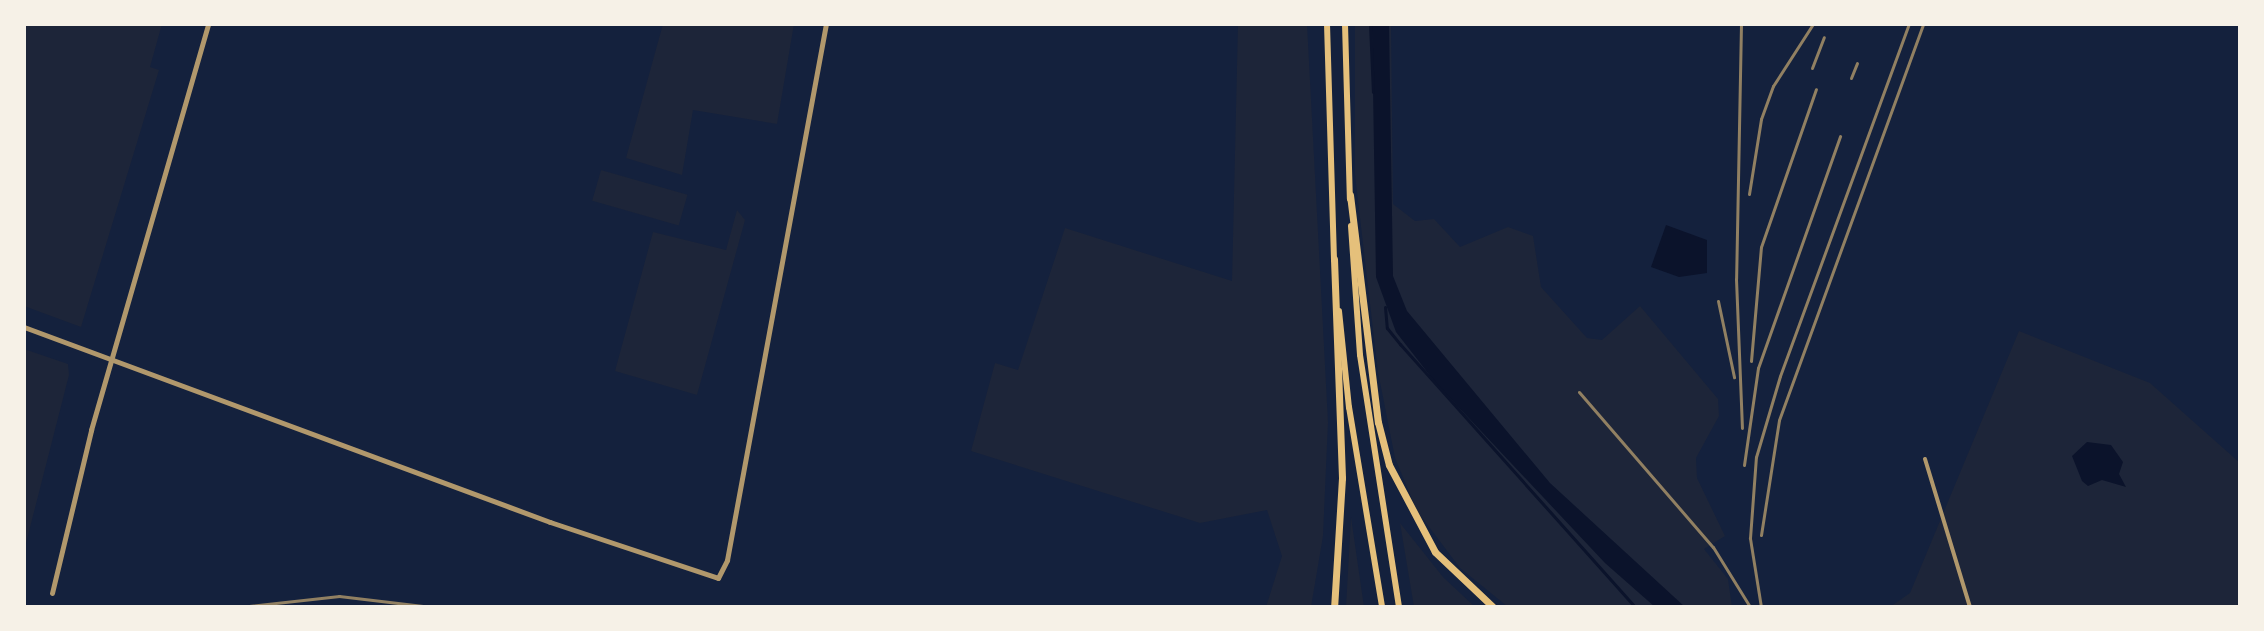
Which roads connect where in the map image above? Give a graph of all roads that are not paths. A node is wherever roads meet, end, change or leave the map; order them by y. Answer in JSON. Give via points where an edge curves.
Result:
{"nodes":[{"id":1,"x":208,"y":24,"type":"edge"},
{"id":2,"x":826,"y":24,"type":"edge"},
{"id":3,"x":1327,"y":24,"type":"edge"},
{"id":4,"x":1345,"y":24,"type":"edge"},
{"id":5,"x":1350,"y":195,"type":"junction"},
{"id":6,"x":1334,"y":259,"type":"junction"},
{"id":7,"x":24,"y":327,"type":"edge"},
{"id":8,"x":113,"y":359,"type":"junction"},
{"id":9,"x":1925,"y":459,"type":"dead end"},
{"id":10,"x":52,"y":593,"type":"dead end"},
{"id":11,"x":1334,"y":607,"type":"edge"},
{"id":12,"x":1382,"y":607,"type":"edge"},
{"id":13,"x":1399,"y":607,"type":"edge"},
{"id":14,"x":1493,"y":607,"type":"edge"},
{"id":15,"x":1970,"y":607,"type":"edge"}],
"edges":[{"from":1,"to":8,"type":"street"},
{"from":2,"to":8,"type":"street","via":[[727,560],[718,578],[550,522]]},
{"from":3,"to":6,"type":"highway"},
{"from":4,"to":5,"type":"highway"},
{"from":5,"to":13,"type":"highway","via":[[1360,355]]},
{"from":5,"to":14,"type":"highway","via":[[1378,422],[1389,465],[1435,552]]},
{"from":6,"to":11,"type":"highway","via":[[1342,478]]},
{"from":6,"to":12,"type":"highway","via":[[1349,407]]},
{"from":7,"to":8,"type":"street"},
{"from":8,"to":10,"type":"street"},
{"from":9,"to":15,"type":"street"}]}
